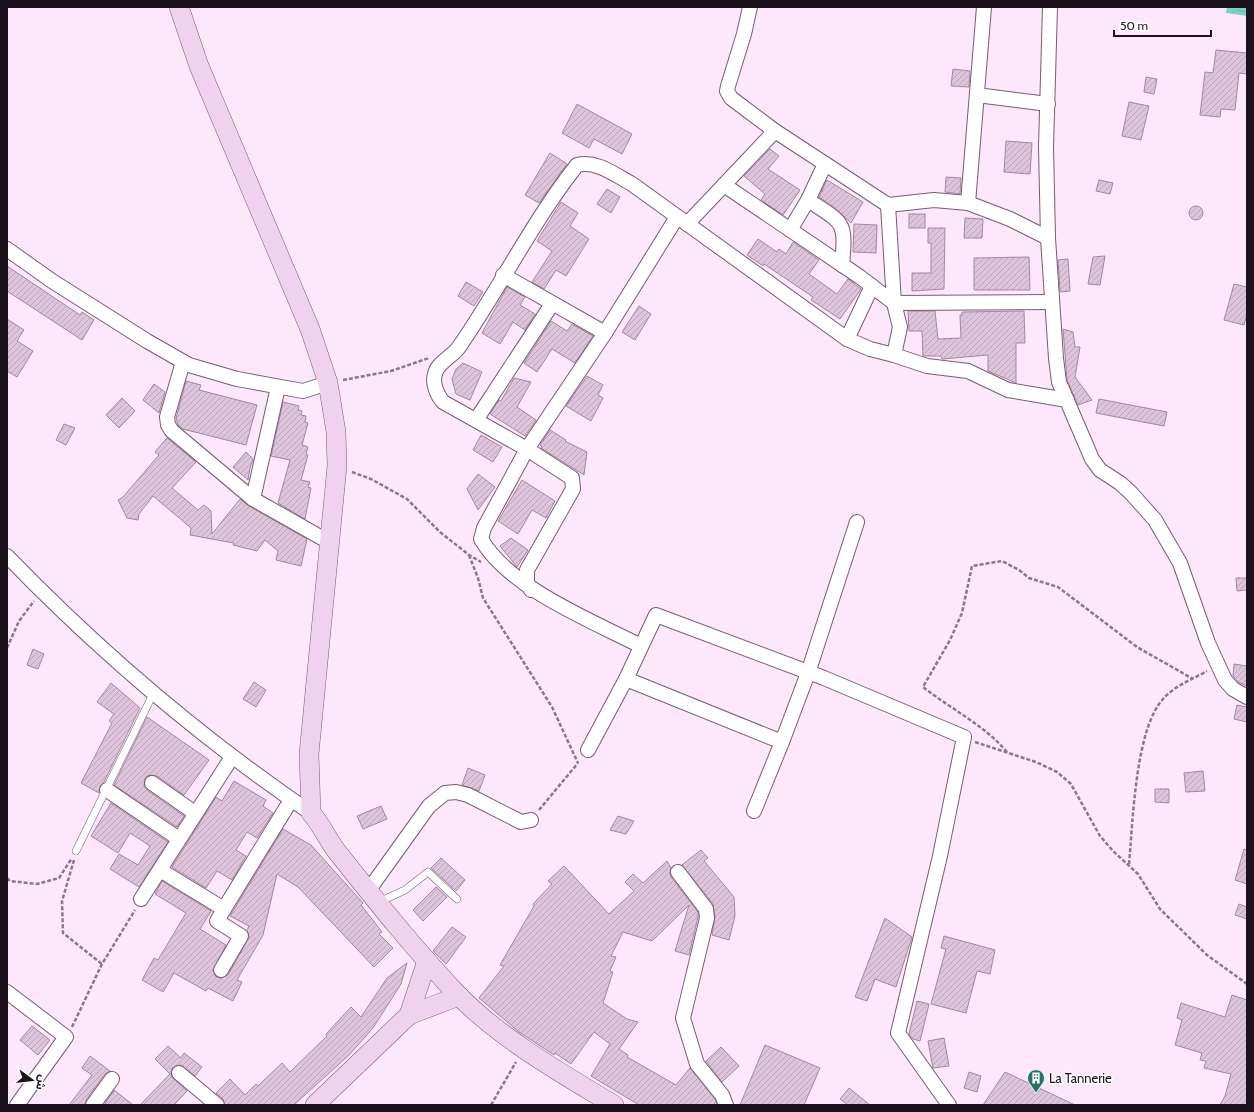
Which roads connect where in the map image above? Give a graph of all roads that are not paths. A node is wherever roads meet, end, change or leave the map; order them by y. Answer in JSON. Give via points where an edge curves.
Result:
{"nodes":[{"id":1,"x":180,"y":7,"type":"edge"},
{"id":2,"x":750,"y":7,"type":"edge"},
{"id":3,"x":984,"y":7,"type":"edge"},
{"id":4,"x":1050,"y":7,"type":"edge"},
{"id":5,"x":977,"y":95,"type":"junction"},
{"id":6,"x":1048,"y":104,"type":"junction"},
{"id":7,"x":775,"y":131,"type":"junction"},
{"id":8,"x":826,"y":164,"type":"junction"},
{"id":9,"x":724,"y":185,"type":"junction"},
{"id":10,"x":808,"y":200,"type":"junction"},
{"id":11,"x":968,"y":203,"type":"junction"},
{"id":12,"x":888,"y":205,"type":"junction"},
{"id":13,"x":682,"y":220,"type":"junction"},
{"id":14,"x":790,"y":230,"type":"junction"},
{"id":15,"x":1048,"y":238,"type":"junction"},
{"id":16,"x":7,"y":249,"type":"edge"},
{"id":17,"x":842,"y":265,"type":"junction"},
{"id":18,"x":503,"y":275,"type":"junction"},
{"id":19,"x":872,"y":286,"type":"junction"},
{"id":20,"x":1051,"y":302,"type":"junction"},
{"id":21,"x":894,"y":303,"type":"junction"},
{"id":22,"x":552,"y":304,"type":"junction"},
{"id":23,"x":605,"y":332,"type":"junction"},
{"id":24,"x":847,"y":339,"type":"junction"},
{"id":25,"x":894,"y":355,"type":"junction"},
{"id":26,"x":183,"y":362,"type":"junction"},
{"id":27,"x":328,"y":382,"type":"junction"},
{"id":28,"x":278,"y":387,"type":"junction"},
{"id":29,"x":1067,"y":400,"type":"junction"},
{"id":30,"x":476,"y":420,"type":"junction"},
{"id":31,"x":527,"y":449,"type":"junction"},
{"id":32,"x":253,"y":499,"type":"junction"},
{"id":33,"x":857,"y":522,"type":"dead end"},
{"id":34,"x":329,"y":542,"type":"junction"},
{"id":35,"x":8,"y":559,"type":"edge"},
{"id":36,"x":531,"y":590,"type":"junction"},
{"id":37,"x":641,"y":646,"type":"junction"},
{"id":38,"x":808,"y":673,"type":"junction"},
{"id":39,"x":626,"y":679,"type":"junction"},
{"id":40,"x":153,"y":694,"type":"junction"},
{"id":41,"x":1247,"y":697,"type":"edge"},
{"id":42,"x":782,"y":742,"type":"junction"},
{"id":43,"x":588,"y":750,"type":"road end"},
{"id":44,"x":232,"y":757,"type":"junction"},
{"id":45,"x":152,"y":783,"type":"dead end"},
{"id":46,"x":107,"y":790,"type":"junction"},
{"id":47,"x":291,"y":800,"type":"junction"},
{"id":48,"x":754,"y":811,"type":"dead end"},
{"id":49,"x":195,"y":813,"type":"junction"},
{"id":50,"x":311,"y":813,"type":"junction"},
{"id":51,"x":531,"y":820,"type":"road end"},
{"id":52,"x":179,"y":839,"type":"junction"},
{"id":53,"x":76,"y":851,"type":"road end"},
{"id":54,"x":160,"y":870,"type":"junction"},
{"id":55,"x":678,"y":872,"type":"dead end"},
{"id":56,"x":373,"y":897,"type":"junction"},
{"id":57,"x":141,"y":899,"type":"road end"},
{"id":58,"x":457,"y":899,"type":"dead end"},
{"id":59,"x":224,"y":909,"type":"junction"},
{"id":60,"x":427,"y":961,"type":"junction"},
{"id":61,"x":221,"y":970,"type":"dead end"},
{"id":62,"x":7,"y":992,"type":"edge"},
{"id":63,"x":459,"y":996,"type":"junction"},
{"id":64,"x":409,"y":1015,"type":"junction"},
{"id":65,"x":179,"y":1073,"type":"dead end"},
{"id":66,"x":112,"y":1079,"type":"dead end"},
{"id":67,"x":17,"y":1105,"type":"edge"},
{"id":68,"x":92,"y":1105,"type":"edge"},
{"id":69,"x":217,"y":1105,"type":"edge"},
{"id":70,"x":315,"y":1105,"type":"edge"},
{"id":71,"x":614,"y":1105,"type":"edge"},
{"id":72,"x":726,"y":1105,"type":"edge"},
{"id":73,"x":948,"y":1105,"type":"edge"}],
"edges":[{"from":1,"to":27,"type":"main road","via":[[199,66],[310,329]]},
{"from":2,"to":7,"type":"street","via":[[727,92],[731,98]]},
{"from":3,"to":5,"type":"street"},
{"from":4,"to":6,"type":"street"},
{"from":5,"to":6,"type":"street"},
{"from":5,"to":11,"type":"street"},
{"from":6,"to":15,"type":"street"},
{"from":7,"to":8,"type":"street"},
{"from":7,"to":9,"type":"street"},
{"from":8,"to":10,"type":"street"},
{"from":8,"to":12,"type":"street"},
{"from":9,"to":13,"type":"street"},
{"from":9,"to":14,"type":"street"},
{"from":10,"to":14,"type":"street"},
{"from":10,"to":17,"type":"street","via":[[842,226],[845,237]]},
{"from":11,"to":12,"type":"street","via":[[934,200]]},
{"from":11,"to":15,"type":"street","via":[[1010,219]]},
{"from":12,"to":21,"type":"street"},
{"from":13,"to":18,"type":"street","via":[[632,184],[599,166],[584,163],[577,165],[530,231]]},
{"from":13,"to":23,"type":"street"},
{"from":13,"to":24,"type":"street"},
{"from":14,"to":17,"type":"street"},
{"from":15,"to":20,"type":"street"},
{"from":16,"to":26,"type":"street","via":[[52,281]]},
{"from":17,"to":19,"type":"street"},
{"from":18,"to":22,"type":"street"},
{"from":18,"to":30,"type":"street","via":[[458,348],[434,374],[437,395],[443,402]]},
{"from":19,"to":21,"type":"street"},
{"from":19,"to":24,"type":"street"},
{"from":20,"to":21,"type":"street"},
{"from":20,"to":29,"type":"street","via":[[1059,382]]},
{"from":21,"to":25,"type":"street","via":[[900,327]]},
{"from":22,"to":23,"type":"street"},
{"from":22,"to":30,"type":"street"},
{"from":23,"to":31,"type":"street"},
{"from":24,"to":25,"type":"street","via":[[870,349]]},
{"from":25,"to":29,"type":"street","via":[[927,366],[968,371],[1008,390]]},
{"from":26,"to":28,"type":"street","via":[[215,373]]},
{"from":26,"to":32,"type":"street","via":[[167,417],[168,424],[176,434]]},
{"from":27,"to":28,"type":"street","via":[[303,391]]},
{"from":27,"to":34,"type":"main road","via":[[336,432],[337,466]]},
{"from":28,"to":32,"type":"street"},
{"from":29,"to":41,"type":"street","via":[[1092,459],[1100,470],[1120,483],[1155,520],[1176,557],[1225,680],[1233,689]]},
{"from":30,"to":31,"type":"street"},
{"from":31,"to":36,"type":"street","via":[[484,528],[481,539],[488,551]]},
{"from":31,"to":36,"type":"street","via":[[567,473],[572,478],[573,489],[527,570],[527,583]]},
{"from":32,"to":34,"type":"street"},
{"from":33,"to":38,"type":"street"},
{"from":34,"to":50,"type":"main road","via":[[309,754]]},
{"from":35,"to":40,"type":"street"},
{"from":36,"to":37,"type":"street"},
{"from":37,"to":38,"type":"street","via":[[656,615]]},
{"from":37,"to":39,"type":"street"},
{"from":38,"to":42,"type":"street"},
{"from":38,"to":73,"type":"street","via":[[964,737],[940,856],[898,1033]]},
{"from":39,"to":42,"type":"street"},
{"from":39,"to":43,"type":"street"},
{"from":40,"to":44,"type":"street"},
{"from":40,"to":46,"type":"lane"},
{"from":42,"to":48,"type":"street"},
{"from":44,"to":47,"type":"street"},
{"from":44,"to":49,"type":"street"},
{"from":45,"to":49,"type":"street"},
{"from":46,"to":52,"type":"street"},
{"from":46,"to":53,"type":"lane"},
{"from":47,"to":50,"type":"street"},
{"from":47,"to":59,"type":"street"},
{"from":49,"to":52,"type":"street"},
{"from":50,"to":56,"type":"main road","via":[[337,852]]},
{"from":51,"to":56,"type":"street","via":[[521,822],[468,795],[445,793],[429,806]]},
{"from":52,"to":54,"type":"street"},
{"from":54,"to":57,"type":"street"},
{"from":54,"to":59,"type":"street"},
{"from":55,"to":72,"type":"street","via":[[706,909],[707,918],[683,1018],[697,1064],[722,1095]]},
{"from":56,"to":58,"type":"lane","via":[[405,890],[428,872]]},
{"from":56,"to":60,"type":"main road"},
{"from":59,"to":61,"type":"street","via":[[217,922],[241,936]]},
{"from":60,"to":63,"type":"main road"},
{"from":60,"to":64,"type":"main road"},
{"from":62,"to":67,"type":"street","via":[[66,1037]]},
{"from":63,"to":64,"type":"main road"},
{"from":63,"to":71,"type":"main road","via":[[525,1050]]},
{"from":64,"to":70,"type":"main road"},
{"from":65,"to":69,"type":"street"},
{"from":66,"to":68,"type":"street"}]}
